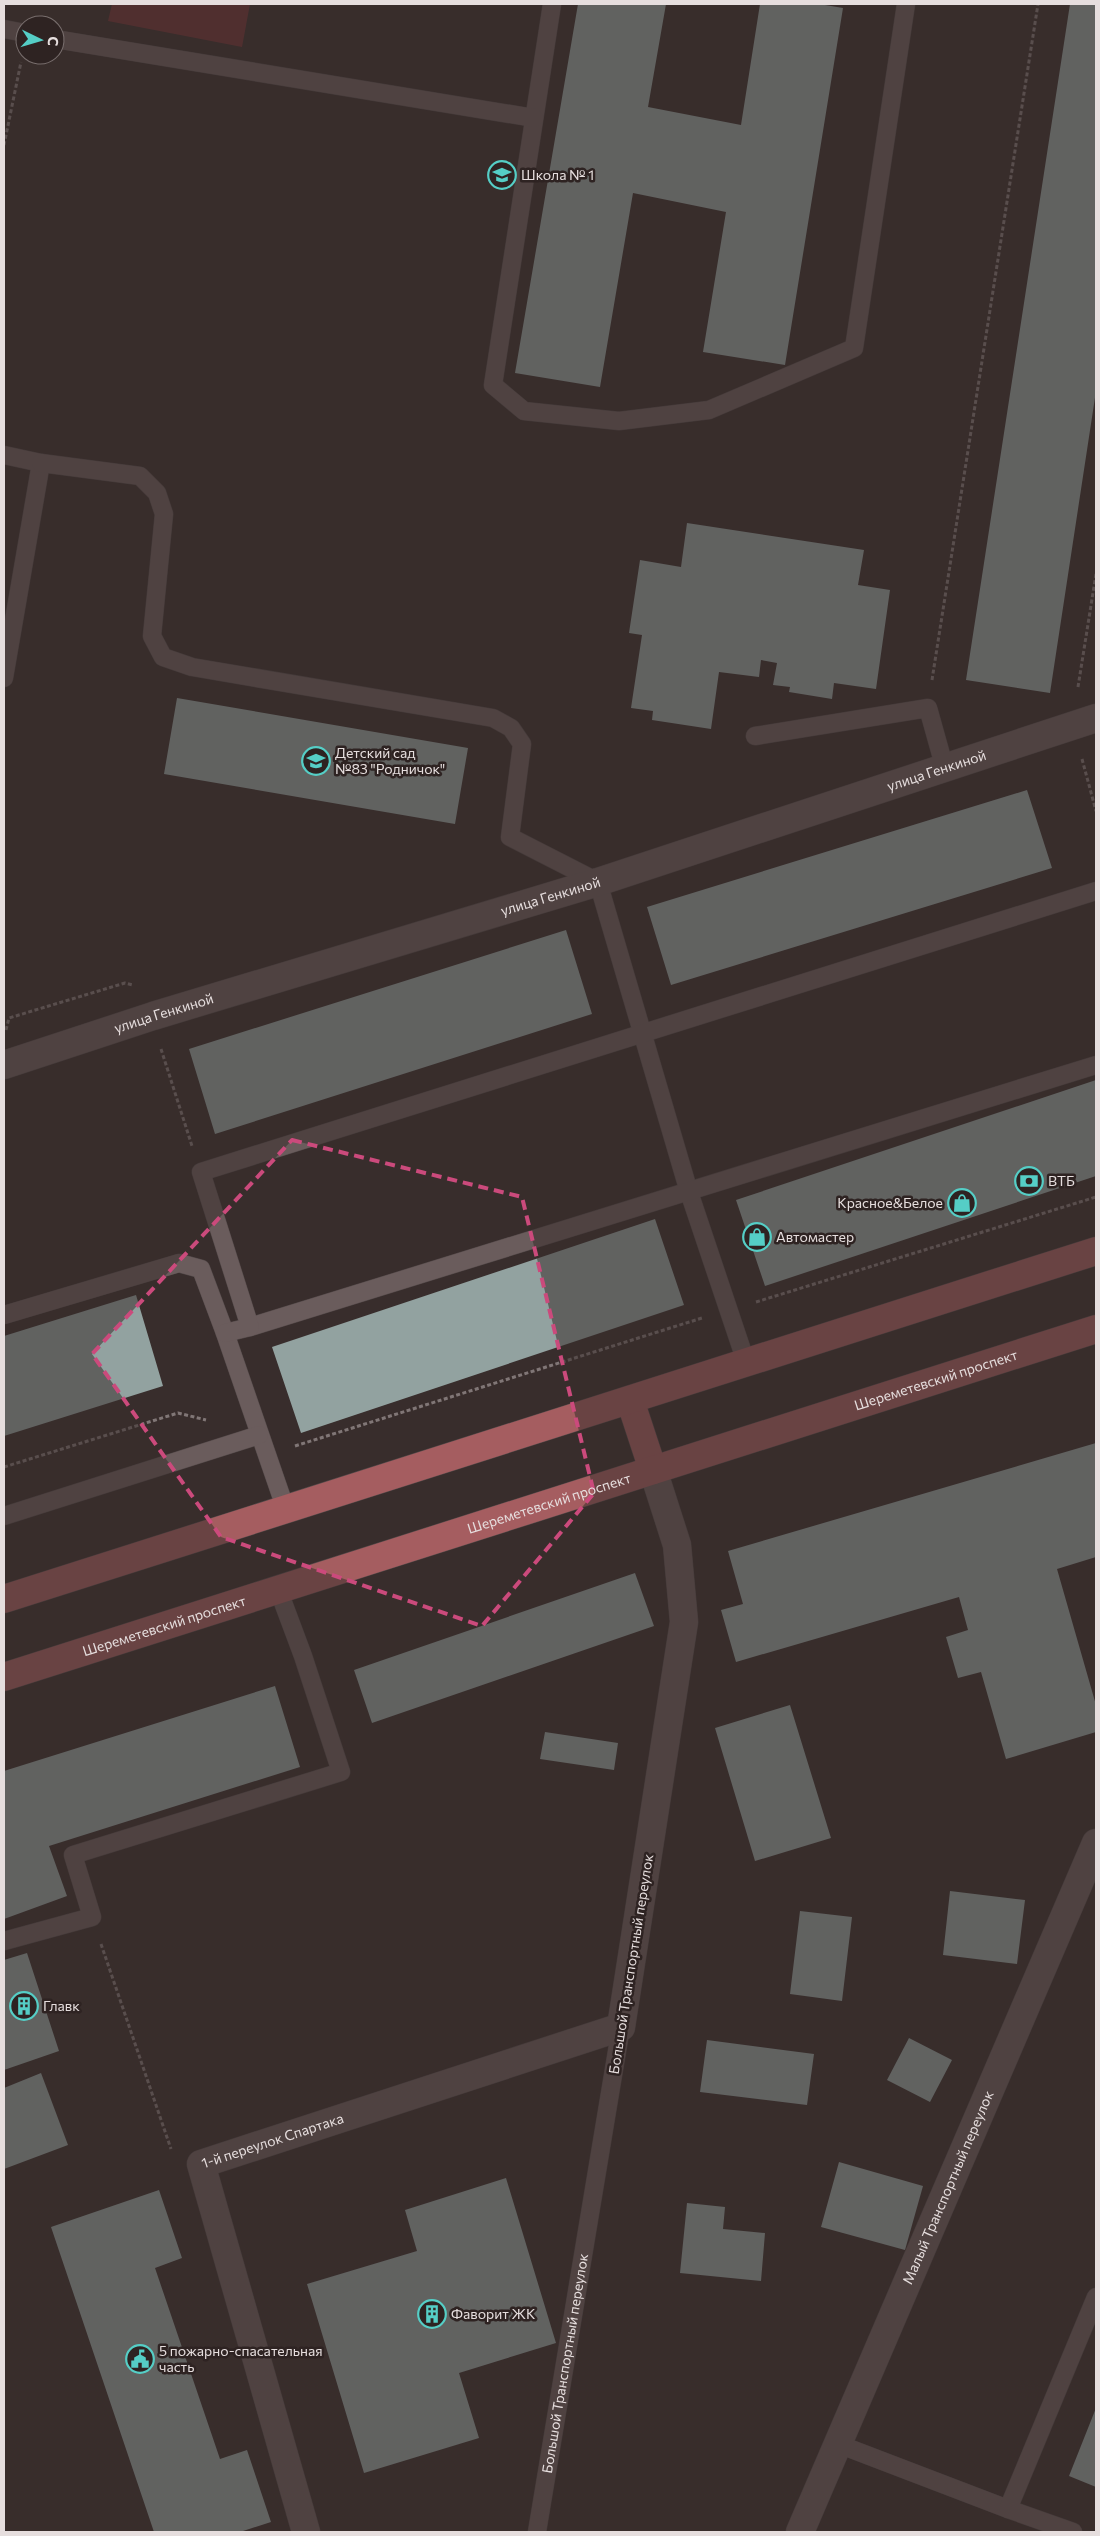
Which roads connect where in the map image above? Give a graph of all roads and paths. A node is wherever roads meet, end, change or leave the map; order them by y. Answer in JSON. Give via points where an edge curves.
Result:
{"nodes":[{"id":1,"x":552,"y":4,"type":"edge"},
{"id":2,"x":906,"y":4,"type":"edge"},
{"id":3,"x":1038,"y":4,"type":"edge"},
{"id":4,"x":65,"y":41,"type":"edge"},
{"id":5,"x":21,"y":65,"type":"edge"},
{"id":6,"x":534,"y":118,"type":"junction"},
{"id":7,"x":4,"y":145,"type":"edge"},
{"id":8,"x":4,"y":455,"type":"edge"},
{"id":9,"x":41,"y":463,"type":"junction"},
{"id":10,"x":1096,"y":574,"type":"edge"},
{"id":11,"x":4,"y":678,"type":"edge"},
{"id":12,"x":931,"y":688,"type":"dead end"},
{"id":13,"x":1084,"y":721,"type":"edge"},
{"id":14,"x":755,"y":736,"type":"dead end"},
{"id":15,"x":945,"y":769,"type":"junction"},
{"id":16,"x":1096,"y":811,"type":"edge"},
{"id":17,"x":598,"y":882,"type":"junction"},
{"id":18,"x":1096,"y":891,"type":"edge"},
{"id":19,"x":642,"y":1032,"type":"junction"},
{"id":20,"x":159,"y":1044,"type":"dead end"},
{"id":21,"x":4,"y":1065,"type":"edge"},
{"id":22,"x":1096,"y":1065,"type":"edge"},
{"id":23,"x":201,"y":1172,"type":"junction"},
{"id":24,"x":689,"y":1192,"type":"junction"},
{"id":25,"x":1096,"y":1197,"type":"edge"},
{"id":26,"x":1096,"y":1251,"type":"edge"},
{"id":27,"x":728,"y":1310,"type":"junction"},
{"id":28,"x":4,"y":1315,"type":"edge"},
{"id":29,"x":250,"y":1327,"type":"junction"},
{"id":30,"x":1096,"y":1329,"type":"edge"},
{"id":31,"x":225,"y":1333,"type":"junction"},
{"id":32,"x":746,"y":1362,"type":"junction"},
{"id":33,"x":630,"y":1400,"type":"junction"},
{"id":34,"x":259,"y":1435,"type":"junction"},
{"id":35,"x":4,"y":1467,"type":"edge"},
{"id":36,"x":653,"y":1470,"type":"junction"},
{"id":37,"x":286,"y":1510,"type":"junction"},
{"id":38,"x":4,"y":1516,"type":"edge"},
{"id":39,"x":278,"y":1589,"type":"junction"},
{"id":40,"x":4,"y":1599,"type":"edge"},
{"id":41,"x":4,"y":1677,"type":"edge"},
{"id":42,"x":1096,"y":1843,"type":"edge"},
{"id":43,"x":92,"y":1917,"type":"junction"},
{"id":44,"x":4,"y":1942,"type":"edge"},
{"id":45,"x":621,"y":2027,"type":"junction"},
{"id":46,"x":201,"y":2164,"type":"junction"},
{"id":47,"x":1096,"y":2297,"type":"edge"},
{"id":48,"x":838,"y":2444,"type":"junction"},
{"id":49,"x":1008,"y":2509,"type":"junction"},
{"id":50,"x":306,"y":2532,"type":"edge"},
{"id":51,"x":537,"y":2532,"type":"edge"},
{"id":52,"x":800,"y":2532,"type":"edge"},
{"id":53,"x":1073,"y":2532,"type":"edge"}],
"edges":[{"from":1,"to":6,"type":"lane"},
{"from":2,"to":6,"type":"lane","via":[[854,348],[708,410],[619,421],[524,412],[493,385]]},
{"from":3,"to":12,"type":"path"},
{"from":4,"to":6,"type":"lane"},
{"from":5,"to":7,"type":"path"},
{"from":8,"to":9,"type":"lane"},
{"from":9,"to":11,"type":"lane"},
{"from":9,"to":17,"type":"lane","via":[[140,476],[156,494],[164,514],[152,636],[164,657],[192,667],[493,718],[511,728],[522,744],[510,837]]},
{"from":10,"to":13,"type":"path"},
{"from":13,"to":15,"type":"street","name":"улица Генкиной"},
{"from":13,"to":16,"type":"path"},
{"from":14,"to":15,"type":"lane","via":[[928,708]]},
{"from":15,"to":17,"type":"street","name":"улица Генкиной"},
{"from":17,"to":19,"type":"lane"},
{"from":17,"to":21,"type":"street","name":"улица Генкиной","via":[[153,1016]]},
{"from":18,"to":19,"type":"lane"},
{"from":19,"to":23,"type":"lane"},
{"from":19,"to":24,"type":"lane"},
{"from":20,"to":23,"type":"path"},
{"from":22,"to":24,"type":"lane"},
{"from":23,"to":29,"type":"lane"},
{"from":24,"to":27,"type":"lane"},
{"from":24,"to":29,"type":"lane"},
{"from":25,"to":27,"type":"path"},
{"from":26,"to":32,"type":"main road"},
{"from":27,"to":32,"type":"lane"},
{"from":27,"to":34,"type":"path","via":[[291,1448]]},
{"from":28,"to":31,"type":"lane","via":[[179,1263],[201,1269]]},
{"from":29,"to":31,"type":"lane"},
{"from":30,"to":36,"type":"main road","name":"Шереметевский проспект"},
{"from":31,"to":34,"type":"lane"},
{"from":32,"to":33,"type":"main road"},
{"from":33,"to":36,"type":"main road","name":"Большой Транспортный переулок"},
{"from":33,"to":37,"type":"main road"},
{"from":34,"to":35,"type":"path","via":[[178,1413]]},
{"from":34,"to":37,"type":"lane"},
{"from":34,"to":38,"type":"lane"},
{"from":36,"to":39,"type":"main road","name":"Шереметевский проспект"},
{"from":36,"to":45,"type":"street","name":"Большой Транспортный переулок","via":[[678,1545],[684,1622]]},
{"from":37,"to":40,"type":"main road"},
{"from":39,"to":41,"type":"main road","name":"Шереметевский проспект"},
{"from":39,"to":43,"type":"lane","via":[[341,1772],[73,1855]]},
{"from":42,"to":48,"type":"street","name":"Малый Транспортный переулок"},
{"from":43,"to":44,"type":"lane"},
{"from":43,"to":46,"type":"path","via":[[173,2157]]},
{"from":45,"to":46,"type":"street","name":"1-й переулок Спартака"},
{"from":45,"to":51,"type":"lane","name":"Большой Транспортный переулок"},
{"from":46,"to":50,"type":"street","name":"1-й переулок Спартака"},
{"from":47,"to":49,"type":"lane"},
{"from":48,"to":49,"type":"lane"},
{"from":48,"to":52,"type":"street","name":"Малый Транспортный переулок"},
{"from":49,"to":53,"type":"lane"}]}
